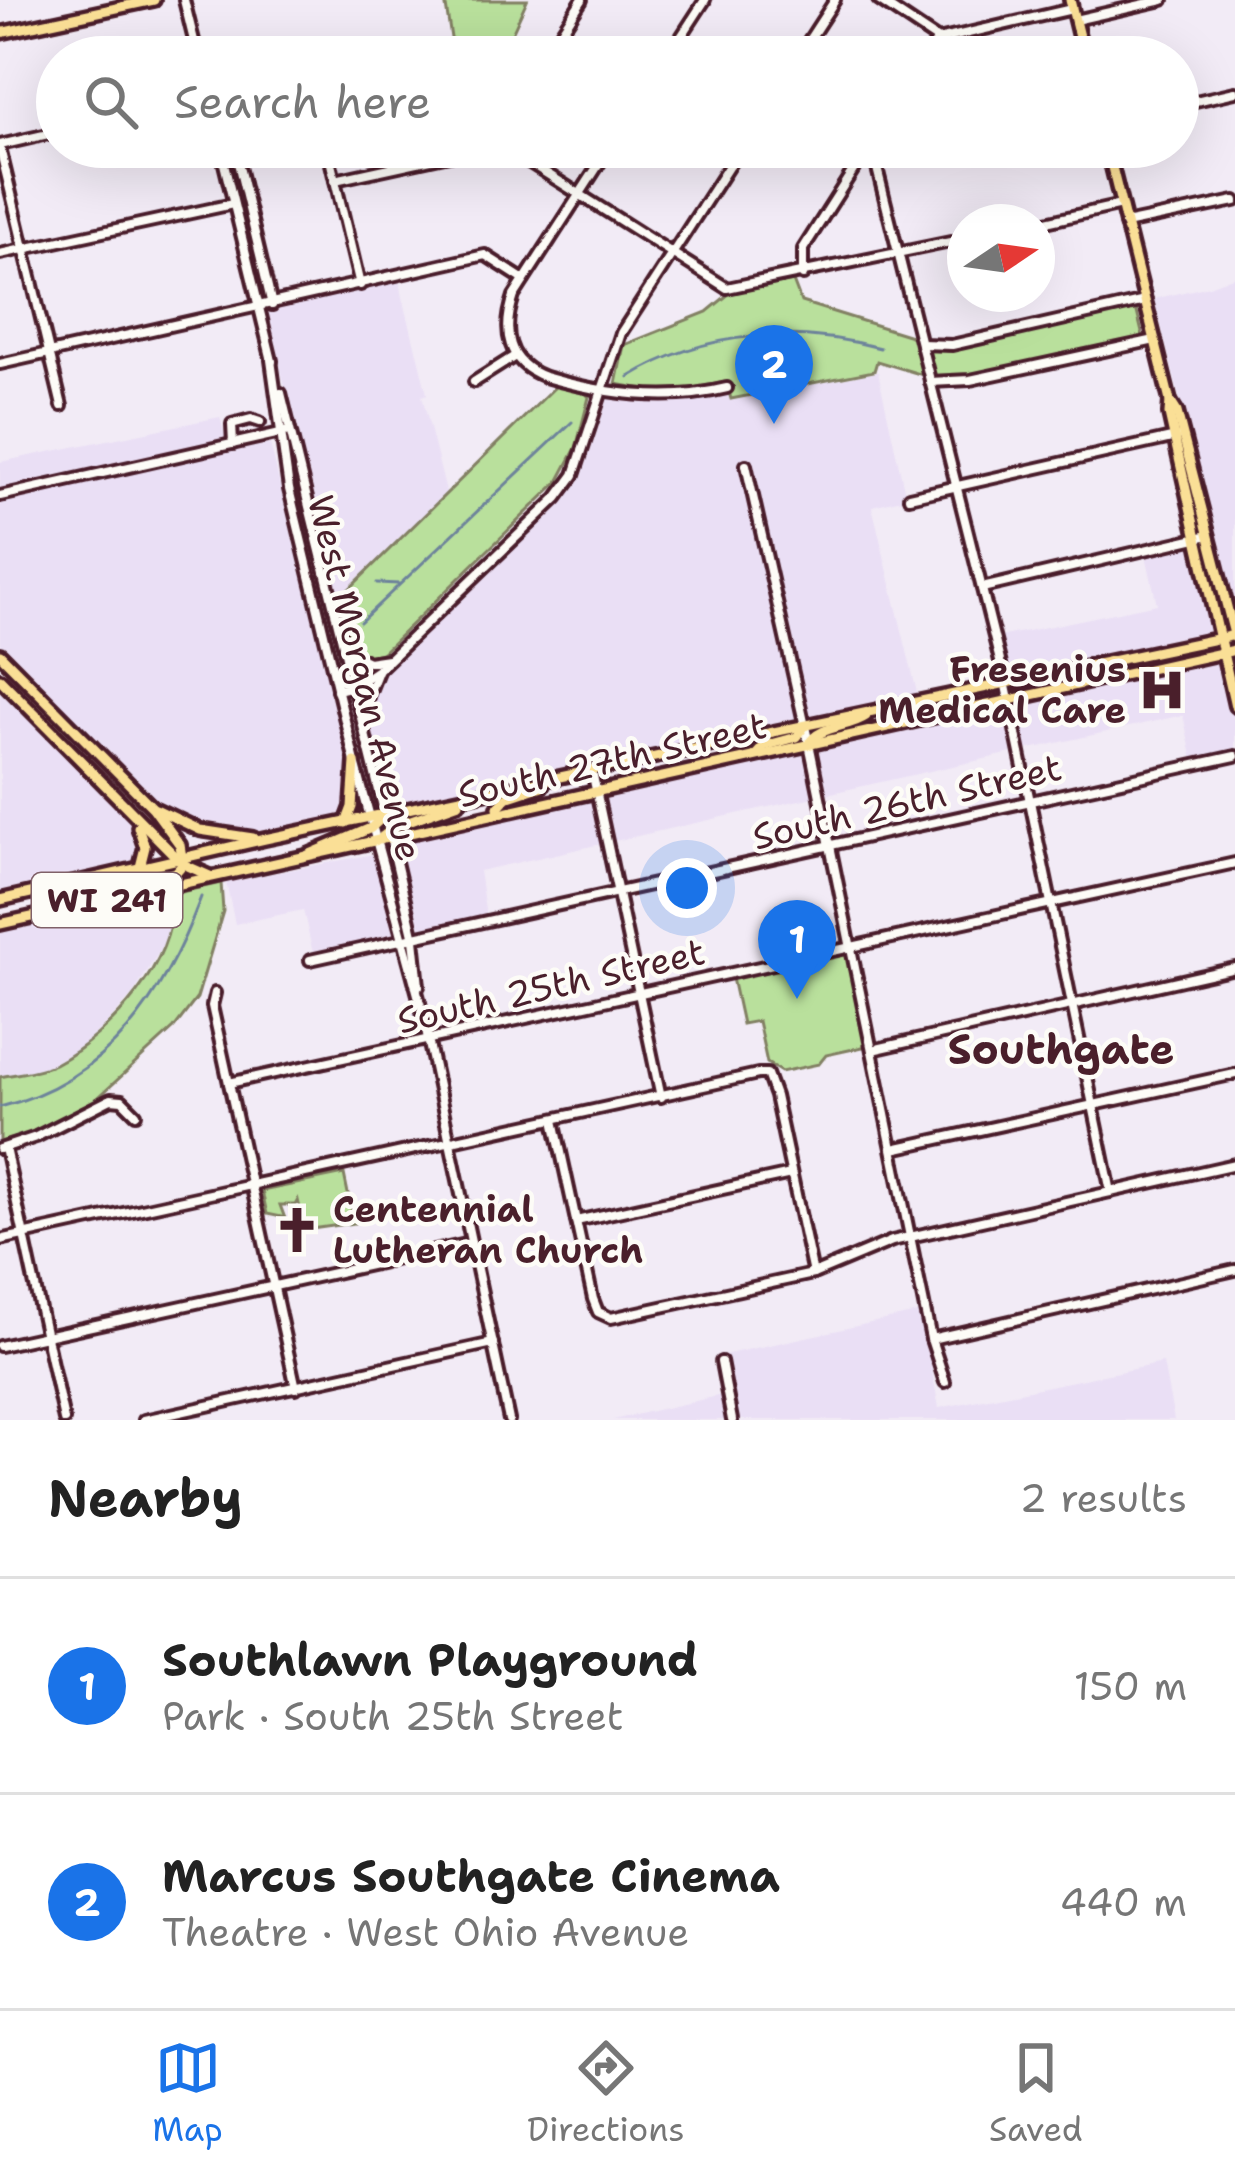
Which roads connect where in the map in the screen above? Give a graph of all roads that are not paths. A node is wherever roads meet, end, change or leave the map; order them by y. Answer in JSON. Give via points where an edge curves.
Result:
{"nodes":[{"id":1,"x":154,"y":0,"type":"edge"},
{"id":2,"x":184,"y":0,"type":"edge"},
{"id":3,"x":582,"y":0,"type":"edge"},
{"id":4,"x":705,"y":0,"type":"edge"},
{"id":5,"x":835,"y":0,"type":"edge"},
{"id":6,"x":878,"y":0,"type":"edge"},
{"id":7,"x":1163,"y":0,"type":"edge"},
{"id":8,"x":1072,"y":10,"type":"edge"},
{"id":9,"x":0,"y":33,"type":"edge"},
{"id":10,"x":193,"y":36,"type":"edge"},
{"id":11,"x":559,"y":36,"type":"edge"},
{"id":12,"x":682,"y":36,"type":"edge"},
{"id":13,"x":812,"y":36,"type":"edge"},
{"id":14,"x":932,"y":36,"type":"edge"},
{"id":15,"x":956,"y":36,"type":"edge"},
{"id":16,"x":1235,"y":92,"type":"edge"},
{"id":17,"x":1199,"y":100,"type":"edge"},
{"id":18,"x":36,"y":137,"type":"edge"},
{"id":19,"x":0,"y":146,"type":"edge"},
{"id":20,"x":224,"y":168,"type":"edge"},
{"id":21,"x":239,"y":168,"type":"edge"},
{"id":22,"x":332,"y":168,"type":"edge"},
{"id":23,"x":390,"y":168,"type":"edge"},
{"id":24,"x":537,"y":168,"type":"edge"},
{"id":25,"x":596,"y":168,"type":"edge"},
{"id":26,"x":728,"y":168,"type":"edge"},
{"id":27,"x":855,"y":168,"type":"edge"},
{"id":28,"x":877,"y":168,"type":"edge"},
{"id":29,"x":1112,"y":168,"type":"edge"},
{"id":30,"x":335,"y":180,"type":"junction"},
{"id":31,"x":579,"y":195,"type":"junction"},
{"id":32,"x":1235,"y":201,"type":"edge"},
{"id":33,"x":233,"y":204,"type":"junction"},
{"id":34,"x":1121,"y":205,"type":"junction"},
{"id":35,"x":1055,"y":220,"type":"edge"},
{"id":36,"x":1125,"y":224,"type":"junction"},
{"id":37,"x":947,"y":243,"type":"edge"},
{"id":38,"x":24,"y":249,"type":"junction"},
{"id":39,"x":0,"y":254,"type":"edge"},
{"id":40,"x":898,"y":254,"type":"junction"},
{"id":41,"x":672,"y":255,"type":"junction"},
{"id":42,"x":803,"y":275,"type":"junction"},
{"id":43,"x":524,"y":280,"type":"junction"},
{"id":44,"x":360,"y":285,"type":"junction"},
{"id":45,"x":1145,"y":302,"type":"junction"},
{"id":46,"x":272,"y":305,"type":"junction"},
{"id":47,"x":259,"y":308,"type":"junction"},
{"id":48,"x":1154,"y":340,"type":"junction"},
{"id":49,"x":921,"y":344,"type":"junction"},
{"id":50,"x":49,"y":354,"type":"junction"},
{"id":51,"x":515,"y":356,"type":"junction"},
{"id":52,"x":0,"y":364,"type":"edge"},
{"id":53,"x":474,"y":382,"type":"dead end"},
{"id":54,"x":930,"y":382,"type":"junction"},
{"id":55,"x":601,"y":388,"type":"junction"},
{"id":56,"x":727,"y":388,"type":"dead end"},
{"id":57,"x":62,"y":406,"type":"dead end"},
{"id":58,"x":260,"y":422,"type":"dead end"},
{"id":59,"x":287,"y":432,"type":"junction"},
{"id":60,"x":1179,"y":437,"type":"junction"},
{"id":61,"x":233,"y":444,"type":"junction"},
{"id":62,"x":746,"y":465,"type":"dead end"},
{"id":63,"x":956,"y":487,"type":"junction"},
{"id":64,"x":0,"y":496,"type":"edge"},
{"id":65,"x":909,"y":497,"type":"dead end"},
{"id":66,"x":1209,"y":535,"type":"junction"},
{"id":67,"x":1197,"y":538,"type":"junction"},
{"id":68,"x":1219,"y":573,"type":"junction"},
{"id":69,"x":1207,"y":576,"type":"junction"},
{"id":70,"x":982,"y":588,"type":"junction"},
{"id":71,"x":1235,"y":636,"type":"edge"},
{"id":72,"x":1221,"y":637,"type":"junction"},
{"id":73,"x":344,"y":650,"type":"junction"},
{"id":74,"x":1230,"y":651,"type":"edge"},
{"id":75,"x":0,"y":654,"type":"edge"},
{"id":76,"x":389,"y":659,"type":"junction"},
{"id":77,"x":1104,"y":660,"type":"junction"},
{"id":78,"x":378,"y":670,"type":"junction"},
{"id":79,"x":0,"y":679,"type":"edge"},
{"id":80,"x":1108,"y":680,"type":"junction"},
{"id":81,"x":1005,"y":681,"type":"junction"},
{"id":82,"x":354,"y":686,"type":"junction"},
{"id":83,"x":33,"y":687,"type":"junction"},
{"id":84,"x":337,"y":690,"type":"junction"},
{"id":85,"x":1009,"y":700,"type":"junction"},
{"id":86,"x":1235,"y":706,"type":"edge"},
{"id":87,"x":31,"y":709,"type":"junction"},
{"id":88,"x":871,"y":712,"type":"junction"},
{"id":89,"x":804,"y":727,"type":"junction"},
{"id":90,"x":364,"y":731,"type":"junction"},
{"id":91,"x":808,"y":744,"type":"junction"},
{"id":92,"x":669,"y":755,"type":"junction"},
{"id":93,"x":755,"y":756,"type":"junction"},
{"id":94,"x":1235,"y":756,"type":"edge"},
{"id":95,"x":80,"y":760,"type":"junction"},
{"id":96,"x":355,"y":762,"type":"junction"},
{"id":97,"x":592,"y":771,"type":"junction"},
{"id":98,"x":116,"y":772,"type":"junction"},
{"id":99,"x":662,"y":777,"type":"junction"},
{"id":100,"x":557,"y":778,"type":"junction"},
{"id":101,"x":596,"y":790,"type":"junction"},
{"id":102,"x":481,"y":794,"type":"junction"},
{"id":103,"x":1030,"y":802,"type":"junction"},
{"id":104,"x":153,"y":808,"type":"junction"},
{"id":105,"x":499,"y":812,"type":"junction"},
{"id":106,"x":385,"y":815,"type":"junction"},
{"id":107,"x":133,"y":817,"type":"junction"},
{"id":108,"x":373,"y":822,"type":"junction"},
{"id":109,"x":346,"y":823,"type":"junction"},
{"id":110,"x":386,"y":836,"type":"junction"},
{"id":111,"x":265,"y":839,"type":"junction"},
{"id":112,"x":830,"y":846,"type":"junction"},
{"id":113,"x":303,"y":857,"type":"junction"},
{"id":114,"x":182,"y":860,"type":"junction"},
{"id":115,"x":1235,"y":862,"type":"edge"},
{"id":116,"x":140,"y":868,"type":"junction"},
{"id":117,"x":215,"y":878,"type":"junction"},
{"id":118,"x":38,"y":892,"type":"junction"},
{"id":119,"x":617,"y":894,"type":"junction"},
{"id":120,"x":0,"y":900,"type":"edge"},
{"id":121,"x":1051,"y":903,"type":"junction"},
{"id":122,"x":68,"y":909,"type":"junction"},
{"id":123,"x":13,"y":921,"type":"junction"},
{"id":124,"x":0,"y":924,"type":"edge"},
{"id":125,"x":414,"y":939,"type":"junction"},
{"id":126,"x":401,"y":942,"type":"junction"},
{"id":127,"x":850,"y":947,"type":"junction"},
{"id":128,"x":310,"y":960,"type":"dead end"},
{"id":129,"x":1235,"y":968,"type":"edge"},
{"id":130,"x":215,"y":993,"type":"dead end"},
{"id":131,"x":639,"y":996,"type":"junction"},
{"id":132,"x":1072,"y":1005,"type":"junction"},
{"id":133,"x":421,"y":1006,"type":"junction"},
{"id":134,"x":428,"y":1041,"type":"junction"},
{"id":135,"x":872,"y":1050,"type":"junction"},
{"id":136,"x":1235,"y":1074,"type":"edge"},
{"id":137,"x":229,"y":1084,"type":"junction"},
{"id":138,"x":661,"y":1096,"type":"junction"},
{"id":139,"x":1093,"y":1105,"type":"junction"},
{"id":140,"x":136,"y":1114,"type":"dead end"},
{"id":141,"x":554,"y":1120,"type":"junction"},
{"id":142,"x":450,"y":1142,"type":"junction"},
{"id":143,"x":3,"y":1149,"type":"edge"},
{"id":144,"x":892,"y":1149,"type":"junction"},
{"id":145,"x":1235,"y":1164,"type":"edge"},
{"id":146,"x":791,"y":1174,"type":"junction"},
{"id":147,"x":252,"y":1187,"type":"junction"},
{"id":148,"x":1112,"y":1192,"type":"junction"},
{"id":149,"x":576,"y":1221,"type":"junction"},
{"id":150,"x":24,"y":1234,"type":"junction"},
{"id":151,"x":910,"y":1237,"type":"junction"},
{"id":152,"x":0,"y":1240,"type":"edge"},
{"id":153,"x":472,"y":1243,"type":"junction"},
{"id":154,"x":1235,"y":1270,"type":"edge"},
{"id":155,"x":813,"y":1274,"type":"junction"},
{"id":156,"x":274,"y":1286,"type":"junction"},
{"id":157,"x":46,"y":1336,"type":"junction"},
{"id":158,"x":931,"y":1339,"type":"junction"},
{"id":159,"x":493,"y":1343,"type":"junction"},
{"id":160,"x":0,"y":1346,"type":"edge"},
{"id":161,"x":721,"y":1362,"type":"dead end"},
{"id":162,"x":945,"y":1382,"type":"dead end"},
{"id":163,"x":296,"y":1388,"type":"junction"},
{"id":164,"x":64,"y":1420,"type":"edge"},
{"id":165,"x":144,"y":1420,"type":"edge"},
{"id":166,"x":509,"y":1420,"type":"edge"},
{"id":167,"x":732,"y":1420,"type":"edge"}],
"edges":[{"from":1,"to":9,"type":"main road"},
{"from":2,"to":10,"type":"street"},
{"from":3,"to":11,"type":"street"},
{"from":4,"to":12,"type":"street"},
{"from":5,"to":13,"type":"street"},
{"from":6,"to":14,"type":"street"},
{"from":7,"to":8,"type":"street"},
{"from":8,"to":15,"type":"street"},
{"from":16,"to":17,"type":"street"},
{"from":18,"to":19,"type":"street"},
{"from":19,"to":38,"type":"street"},
{"from":20,"to":33,"type":"street","name":"West Morgan Avenue"},
{"from":21,"to":46,"type":"street"},
{"from":22,"to":30,"type":"street"},
{"from":23,"to":30,"type":"street"},
{"from":24,"to":31,"type":"street"},
{"from":25,"to":31,"type":"street"},
{"from":26,"to":41,"type":"street"},
{"from":27,"to":42,"type":"street","via":[[803,249]]},
{"from":28,"to":40,"type":"street"},
{"from":29,"to":34,"type":"main road"},
{"from":30,"to":44,"type":"street"},
{"from":31,"to":41,"type":"street"},
{"from":31,"to":43,"type":"street"},
{"from":32,"to":36,"type":"street"},
{"from":33,"to":38,"type":"street"},
{"from":33,"to":47,"type":"street","name":"West Morgan Avenue"},
{"from":34,"to":35,"type":"street"},
{"from":34,"to":36,"type":"main road"},
{"from":36,"to":45,"type":"main road"},
{"from":37,"to":40,"type":"street"},
{"from":38,"to":39,"type":"street"},
{"from":38,"to":50,"type":"street"},
{"from":40,"to":42,"type":"street"},
{"from":40,"to":49,"type":"street"},
{"from":41,"to":42,"type":"street","via":[[739,288]]},
{"from":41,"to":55,"type":"street","via":[[621,333]]},
{"from":43,"to":44,"type":"street","via":[[485,255]]},
{"from":43,"to":51,"type":"street","via":[[507,321]]},
{"from":44,"to":46,"type":"street"},
{"from":45,"to":48,"type":"main road"},
{"from":45,"to":49,"type":"street","via":[[952,345]]},
{"from":46,"to":47,"type":"street"},
{"from":47,"to":50,"type":"street"},
{"from":47,"to":59,"type":"street","name":"West Morgan Avenue"},
{"from":48,"to":54,"type":"street"},
{"from":48,"to":60,"type":"main road"},
{"from":49,"to":54,"type":"street"},
{"from":50,"to":52,"type":"street"},
{"from":50,"to":57,"type":"street"},
{"from":51,"to":53,"type":"street"},
{"from":51,"to":55,"type":"street","via":[[532,372]]},
{"from":54,"to":63,"type":"street"},
{"from":55,"to":56,"type":"street","via":[[676,399]]},
{"from":55,"to":76,"type":"street","via":[[585,452],[557,498]]},
{"from":58,"to":61,"type":"street","via":[[232,424]]},
{"from":59,"to":61,"type":"street"},
{"from":59,"to":73,"type":"street","name":"West Morgan Avenue"},
{"from":59,"to":84,"type":"street","name":"West Morgan Avenue","via":[[289,489]]},
{"from":60,"to":63,"type":"street"},
{"from":60,"to":66,"type":"main road"},
{"from":60,"to":67,"type":"main road"},
{"from":61,"to":64,"type":"street"},
{"from":62,"to":89,"type":"street"},
{"from":63,"to":65,"type":"street"},
{"from":63,"to":70,"type":"street"},
{"from":66,"to":67,"type":"street"},
{"from":66,"to":68,"type":"main road"},
{"from":67,"to":69,"type":"main road"},
{"from":67,"to":70,"type":"street"},
{"from":68,"to":69,"type":"main road"},
{"from":68,"to":71,"type":"main road"},
{"from":69,"to":72,"type":"main road"},
{"from":70,"to":81,"type":"street"},
{"from":71,"to":72,"type":"main road","name":"South 27th Street"},
{"from":72,"to":74,"type":"main road"},
{"from":72,"to":77,"type":"main road","name":"South 27th Street"},
{"from":73,"to":76,"type":"street","via":[[363,661]]},
{"from":73,"to":82,"type":"street","name":"West Morgan Avenue"},
{"from":74,"to":80,"type":"main road","name":"South 27th Street","number":"WI 241"},
{"from":74,"to":86,"type":"main road"},
{"from":75,"to":83,"type":"main road"},
{"from":76,"to":78,"type":"street"},
{"from":77,"to":80,"type":"main road"},
{"from":77,"to":81,"type":"main road","name":"South 27th Street"},
{"from":78,"to":82,"type":"street"},
{"from":78,"to":90,"type":"street"},
{"from":79,"to":87,"type":"main road"},
{"from":80,"to":85,"type":"main road","name":"South 27th Street","number":"WI 241"},
{"from":81,"to":85,"type":"street"},
{"from":81,"to":88,"type":"main road","name":"South 27th Street"},
{"from":82,"to":84,"type":"street"},
{"from":82,"to":90,"type":"street","name":"West Morgan Avenue"},
{"from":83,"to":87,"type":"main road"},
{"from":83,"to":98,"type":"main road"},
{"from":84,"to":96,"type":"street","name":"West Morgan Avenue"},
{"from":85,"to":91,"type":"main road","name":"South 27th Street","number":"WI 241"},
{"from":85,"to":103,"type":"street"},
{"from":87,"to":95,"type":"main road"},
{"from":88,"to":89,"type":"main road","name":"South 27th Street"},
{"from":88,"to":91,"type":"main road"},
{"from":89,"to":91,"type":"street"},
{"from":89,"to":92,"type":"main road","name":"South 27th Street"},
{"from":89,"to":93,"type":"main road"},
{"from":90,"to":106,"type":"street","name":"West Morgan Avenue"},
{"from":91,"to":93,"type":"main road","name":"South 27th Street","number":"WI 241"},
{"from":91,"to":112,"type":"street"},
{"from":92,"to":97,"type":"main road","name":"South 27th Street"},
{"from":92,"to":99,"type":"main road"},
{"from":93,"to":99,"type":"main road","name":"South 27th Street","number":"WI 241"},
{"from":94,"to":103,"type":"street","name":"South 26th Street"},
{"from":95,"to":98,"type":"main road"},
{"from":95,"to":107,"type":"main road"},
{"from":96,"to":108,"type":"street","name":"West Morgan Avenue"},
{"from":96,"to":109,"type":"main road"},
{"from":97,"to":100,"type":"main road","name":"South 27th Street"},
{"from":97,"to":101,"type":"street"},
{"from":98,"to":104,"type":"main road"},
{"from":99,"to":101,"type":"main road","name":"South 27th Street","number":"WI 241"},
{"from":100,"to":102,"type":"main road","name":"South 27th Street"},
{"from":100,"to":105,"type":"main road","via":[[506,798]]},
{"from":101,"to":105,"type":"main road","name":"South 27th Street","number":"WI 241"},
{"from":101,"to":119,"type":"street"},
{"from":102,"to":106,"type":"main road","name":"South 27th Street"},
{"from":102,"to":110,"type":"main road"},
{"from":103,"to":112,"type":"street","name":"South 26th Street"},
{"from":103,"to":121,"type":"street"},
{"from":104,"to":111,"type":"main road","via":[[200,830]]},
{"from":104,"to":114,"type":"main road"},
{"from":105,"to":110,"type":"main road","name":"South 27th Street","number":"WI 241"},
{"from":106,"to":108,"type":"main road"},
{"from":106,"to":110,"type":"street","name":"West Morgan Avenue"},
{"from":107,"to":114,"type":"main road"},
{"from":107,"to":116,"type":"main road","via":[[145,847]]},
{"from":108,"to":109,"type":"main road","number":"WI 241"},
{"from":108,"to":110,"type":"street","name":"West Morgan Avenue"},
{"from":108,"to":113,"type":"main road"},
{"from":109,"to":111,"type":"main road","number":"WI 241"},
{"from":110,"to":113,"type":"main road","name":"South 27th Street","number":"WI 241"},
{"from":110,"to":125,"type":"street","name":"West Morgan Avenue"},
{"from":110,"to":126,"type":"street","name":"West Morgan Avenue"},
{"from":111,"to":114,"type":"main road","number":"WI 241"},
{"from":112,"to":119,"type":"street","name":"South 26th Street"},
{"from":112,"to":127,"type":"street"},
{"from":113,"to":117,"type":"main road","name":"South 27th Street","number":"WI 241"},
{"from":114,"to":116,"type":"main road","number":"WI 241"},
{"from":114,"to":117,"type":"main road"},
{"from":114,"to":122,"type":"main road","via":[[169,876]]},
{"from":115,"to":121,"type":"street","name":"South 25th Street"},
{"from":116,"to":118,"type":"main road","number":"WI 241"},
{"from":117,"to":122,"type":"main road","name":"South 27th Street","number":"WI 241"},
{"from":118,"to":120,"type":"main road","number":"WI 241"},
{"from":118,"to":123,"type":"main road","via":[[16,907]]},
{"from":119,"to":125,"type":"street","name":"South 26th Street"},
{"from":119,"to":131,"type":"street"},
{"from":121,"to":127,"type":"street","name":"South 25th Street"},
{"from":121,"to":132,"type":"street"},
{"from":122,"to":123,"type":"main road","name":"South 27th Street","number":"WI 241"},
{"from":123,"to":124,"type":"main road","name":"South 27th Street","number":"WI 241"},
{"from":125,"to":126,"type":"street","name":"South 26th Street"},
{"from":125,"to":133,"type":"street","name":"West Morgan Avenue"},
{"from":126,"to":128,"type":"street","name":"South 26th Street"},
{"from":126,"to":133,"type":"street","name":"West Morgan Avenue"},
{"from":127,"to":131,"type":"street","name":"South 25th Street"},
{"from":127,"to":135,"type":"street"},
{"from":129,"to":132,"type":"street"},
{"from":130,"to":137,"type":"street"},
{"from":131,"to":134,"type":"street","name":"South 25th Street"},
{"from":131,"to":138,"type":"street"},
{"from":132,"to":135,"type":"street"},
{"from":132,"to":139,"type":"street"},
{"from":133,"to":134,"type":"street","name":"West Morgan Avenue"},
{"from":134,"to":137,"type":"street","name":"South 25th Street"},
{"from":134,"to":142,"type":"street","name":"West Morgan Avenue"},
{"from":135,"to":144,"type":"street"},
{"from":136,"to":139,"type":"street"},
{"from":137,"to":147,"type":"street"},
{"from":138,"to":141,"type":"street"},
{"from":138,"to":146,"type":"street","via":[[767,1074]]},
{"from":139,"to":144,"type":"street"},
{"from":139,"to":148,"type":"street"},
{"from":140,"to":143,"type":"street","via":[[111,1099]]},
{"from":141,"to":142,"type":"street"},
{"from":141,"to":149,"type":"street"},
{"from":142,"to":147,"type":"street"},
{"from":142,"to":153,"type":"street","name":"West Morgan Avenue"},
{"from":143,"to":150,"type":"street"},
{"from":144,"to":151,"type":"street"},
{"from":145,"to":148,"type":"street"},
{"from":146,"to":149,"type":"street"},
{"from":146,"to":155,"type":"street"},
{"from":147,"to":150,"type":"street"},
{"from":147,"to":156,"type":"street"},
{"from":148,"to":151,"type":"street"},
{"from":149,"to":155,"type":"street","via":[[603,1317]]},
{"from":150,"to":152,"type":"street"},
{"from":150,"to":157,"type":"street"},
{"from":151,"to":155,"type":"street"},
{"from":151,"to":158,"type":"street"},
{"from":153,"to":156,"type":"street"},
{"from":153,"to":159,"type":"street","name":"West Morgan Avenue"},
{"from":154,"to":158,"type":"street"},
{"from":156,"to":157,"type":"street"},
{"from":156,"to":163,"type":"street"},
{"from":157,"to":160,"type":"street"},
{"from":157,"to":164,"type":"street"},
{"from":158,"to":162,"type":"street"},
{"from":159,"to":163,"type":"street"},
{"from":159,"to":166,"type":"street","name":"West Morgan Avenue"},
{"from":161,"to":167,"type":"street"},
{"from":163,"to":165,"type":"street"}]}
